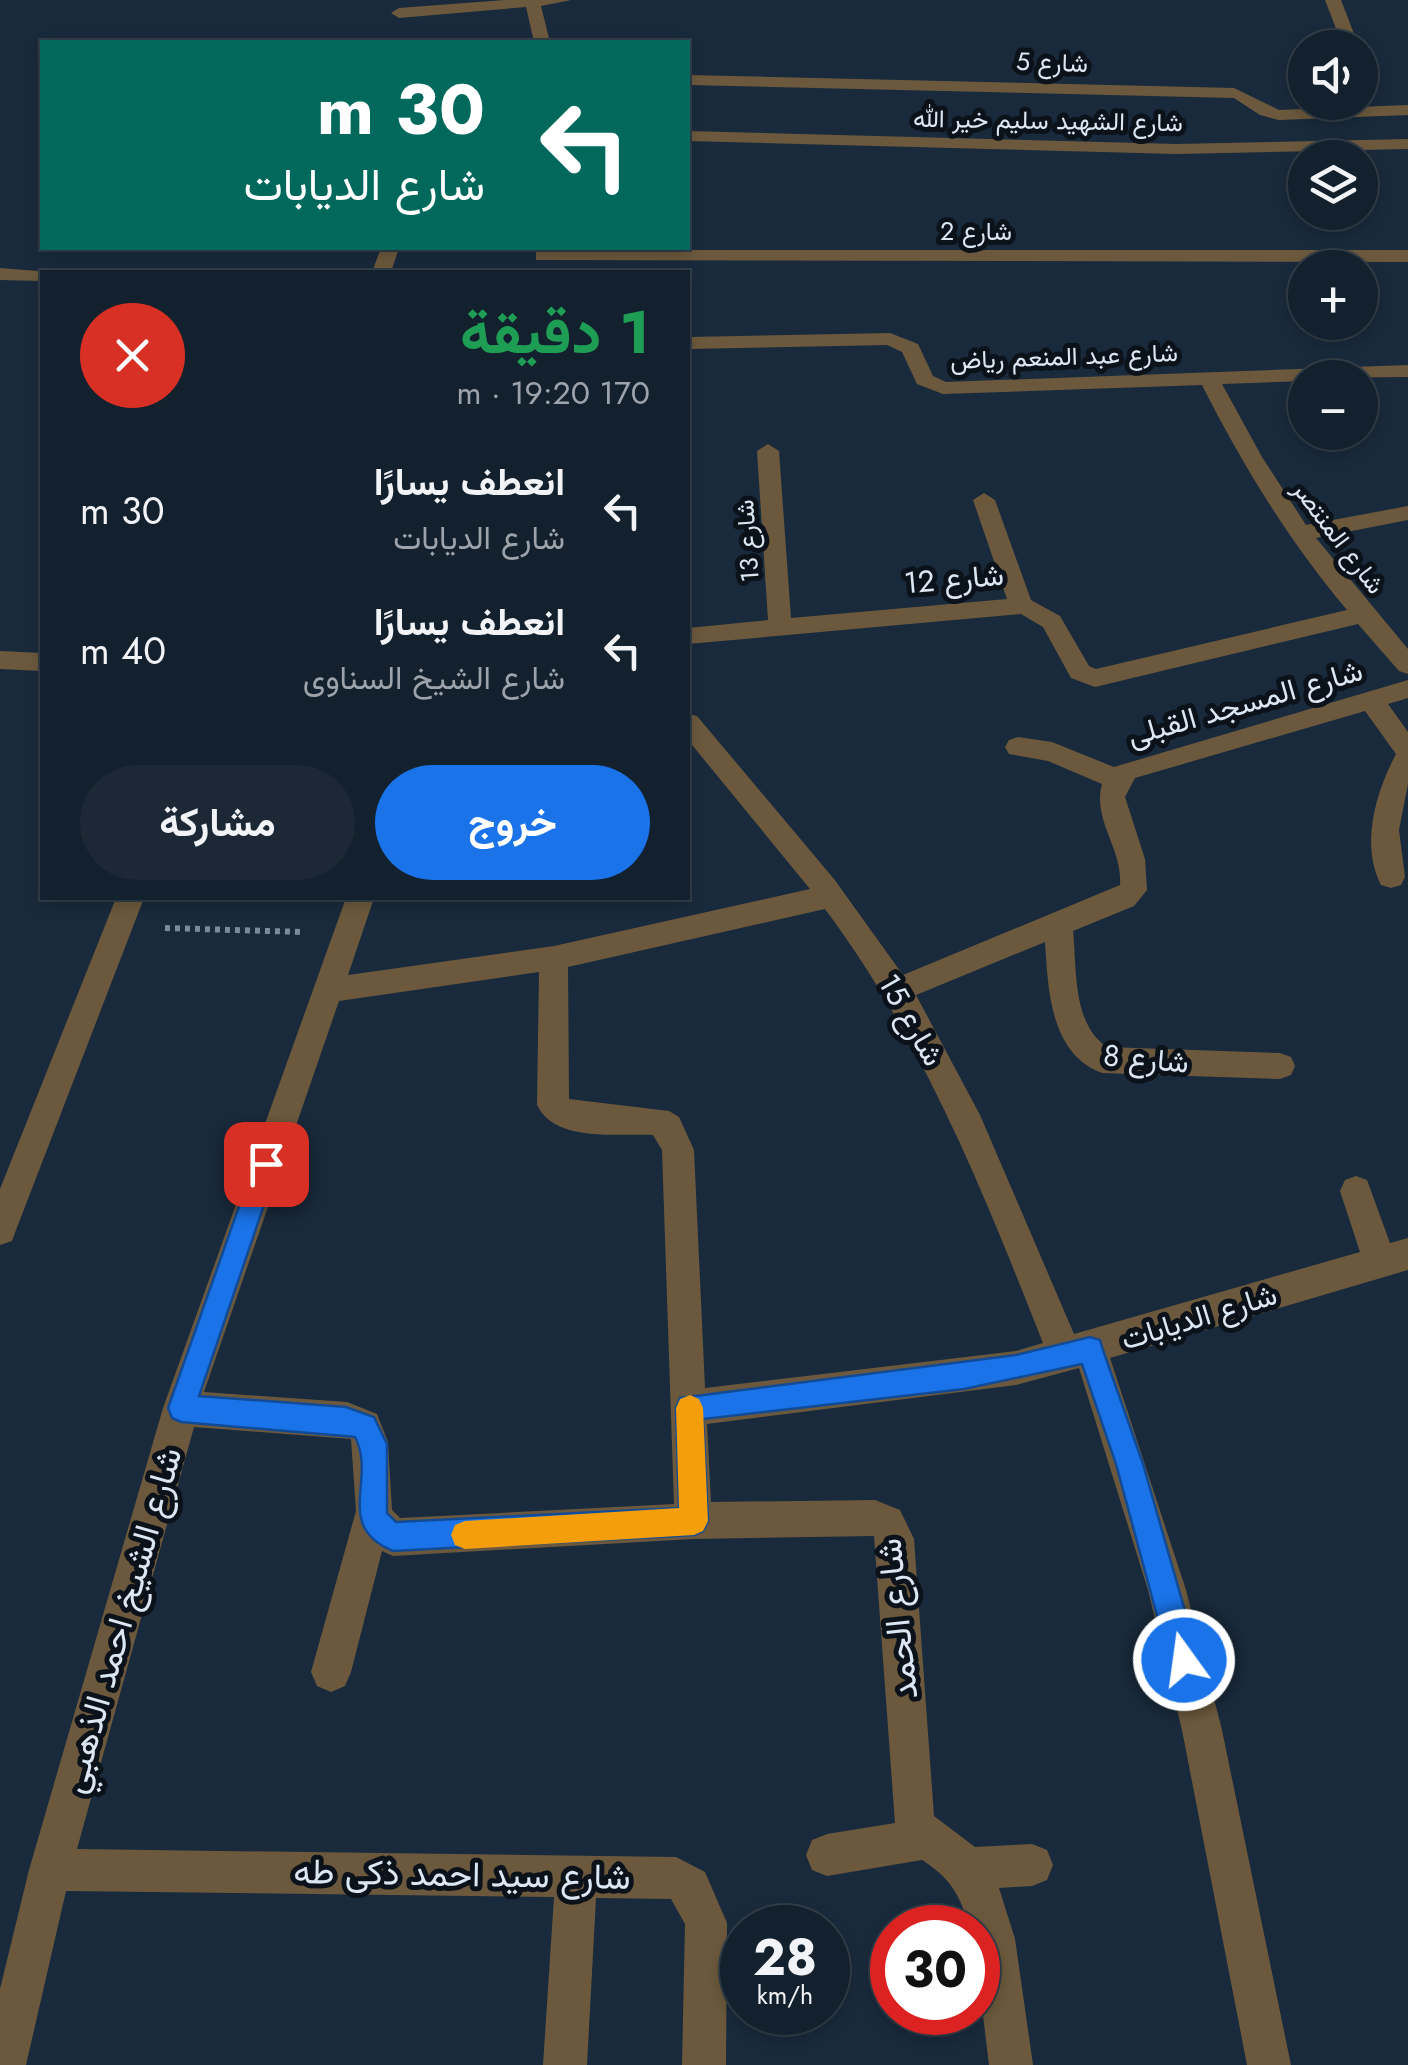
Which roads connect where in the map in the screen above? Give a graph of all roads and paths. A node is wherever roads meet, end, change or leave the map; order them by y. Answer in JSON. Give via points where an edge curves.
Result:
{"nodes":[{"id":1,"x":563,"y":0,"type":"edge"},
{"id":2,"x":1333,"y":0,"type":"edge"},
{"id":3,"x":532,"y":1,"type":"edge"},
{"id":4,"x":399,"y":14,"type":"edge"},
{"id":5,"x":1345,"y":30,"type":"edge"},
{"id":6,"x":542,"y":40,"type":"edge"},
{"id":7,"x":690,"y":80,"type":"edge"},
{"id":8,"x":1408,"y":110,"type":"edge"},
{"id":9,"x":690,"y":136,"type":"edge"},
{"id":10,"x":1408,"y":144,"type":"edge"},
{"id":11,"x":1378,"y":147,"type":"edge"},
{"id":12,"x":1288,"y":151,"type":"edge"},
{"id":13,"x":1408,"y":256,"type":"edge"},
{"id":14,"x":542,"y":259,"type":"edge"},
{"id":15,"x":0,"y":274,"type":"edge"},
{"id":16,"x":40,"y":276,"type":"edge"},
{"id":17,"x":690,"y":343,"type":"edge"},
{"id":18,"x":1408,"y":372,"type":"edge"},
{"id":19,"x":1210,"y":380,"type":"junction"},
{"id":20,"x":768,"y":451,"type":"dead end"},
{"id":21,"x":984,"y":500,"type":"dead end"},
{"id":22,"x":1408,"y":512,"type":"edge"},
{"id":23,"x":1298,"y":534,"type":"junction"},
{"id":24,"x":1021,"y":606,"type":"junction"},
{"id":25,"x":1362,"y":615,"type":"junction"},
{"id":26,"x":780,"y":627,"type":"junction"},
{"id":27,"x":690,"y":636,"type":"edge"},
{"id":28,"x":0,"y":660,"type":"edge"},
{"id":29,"x":40,"y":662,"type":"edge"},
{"id":30,"x":1408,"y":666,"type":"edge"},
{"id":31,"x":1408,"y":689,"type":"edge"},
{"id":32,"x":1372,"y":700,"type":"junction"},
{"id":33,"x":690,"y":725,"type":"edge"},
{"id":34,"x":1018,"y":746,"type":"dead end"},
{"id":35,"x":1408,"y":754,"type":"edge"},
{"id":36,"x":1115,"y":779,"type":"junction"},
{"id":37,"x":1392,"y":878,"type":"dead end"},
{"id":38,"x":831,"y":896,"type":"junction"},
{"id":39,"x":129,"y":900,"type":"edge"},
{"id":40,"x":359,"y":900,"type":"edge"},
{"id":41,"x":1058,"y":924,"type":"junction"},
{"id":42,"x":119,"y":927,"type":"junction"},
{"id":43,"x":346,"y":934,"type":"junction"},
{"id":44,"x":554,"y":958,"type":"junction"},
{"id":45,"x":326,"y":990,"type":"junction"},
{"id":46,"x":898,"y":990,"type":"junction"},
{"id":47,"x":1280,"y":1066,"type":"dead end"},
{"id":48,"x":1356,"y":1192,"type":"dead end"},
{"id":49,"x":0,"y":1230,"type":"edge"},
{"id":50,"x":1394,"y":1258,"type":"edge"},
{"id":51,"x":1078,"y":1353,"type":"junction"},
{"id":52,"x":181,"y":1408,"type":"junction"},
{"id":53,"x":690,"y":1408,"type":"junction"},
{"id":54,"x":373,"y":1514,"type":"junction"},
{"id":55,"x":694,"y":1521,"type":"junction"},
{"id":56,"x":330,"y":1672,"type":"dead end"},
{"id":57,"x":926,"y":1839,"type":"junction"},
{"id":58,"x":827,"y":1856,"type":"dead end"},
{"id":59,"x":1032,"y":1866,"type":"dead end"},
{"id":60,"x":968,"y":1868,"type":"junction"},
{"id":61,"x":50,"y":1870,"type":"junction"},
{"id":62,"x":576,"y":1875,"type":"junction"},
{"id":63,"x":4,"y":2065,"type":"edge"},
{"id":64,"x":565,"y":2065,"type":"edge"},
{"id":65,"x":704,"y":2065,"type":"edge"},
{"id":66,"x":1011,"y":2065,"type":"edge"},
{"id":67,"x":1268,"y":2065,"type":"edge"}],
"edges":[{"from":1,"to":3,"type":"street"},
{"from":2,"to":5,"type":"street"},
{"from":3,"to":4,"type":"street"},
{"from":3,"to":6,"type":"street"},
{"from":7,"to":8,"type":"street","name":"شارع 5","via":[[1234,93],[1280,115]]},
{"from":9,"to":12,"type":"street","name":"شارع الشهيد سليم خير الله"},
{"from":10,"to":11,"type":"street","name":"شارع الشهيد سليم خير الله"},
{"from":13,"to":14,"type":"street","name":"شارع 2"},
{"from":15,"to":16,"type":"street"},
{"from":17,"to":19,"type":"street","name":"شارع عبد المنعم رياض","via":[[890,339],[911,348],[924,380],[943,388]]},
{"from":18,"to":19,"type":"street","name":"شارع عبد المنعم رياض"},
{"from":19,"to":23,"type":"street","name":"شارع المنتصر"},
{"from":20,"to":26,"type":"street","name":"شارع 13"},
{"from":21,"to":24,"type":"street"},
{"from":22,"to":23,"type":"street"},
{"from":23,"to":25,"type":"street","name":"شارع المنتصر"},
{"from":24,"to":25,"type":"street","name":"شارع 12","via":[[1055,622],[1080,672],[1095,678]]},
{"from":24,"to":26,"type":"street","name":"شارع 12"},
{"from":25,"to":30,"type":"street","name":"شارع المنتصر"},
{"from":26,"to":27,"type":"street","name":"شارع 12"},
{"from":28,"to":29,"type":"street"},
{"from":31,"to":32,"type":"street","name":"شارع المسجد القبلى"},
{"from":32,"to":35,"type":"street"},
{"from":32,"to":36,"type":"street","name":"شارع المسجد القبلى"},
{"from":33,"to":38,"type":"street","name":"شارع 15"},
{"from":34,"to":36,"type":"street","via":[[1052,752]]},
{"from":35,"to":37,"type":"street","via":[[1385,809]]},
{"from":36,"to":41,"type":"street","name":"شارع المسجد القبلى","via":[[1110,800],[1136,868],[1133,890]]},
{"from":38,"to":44,"type":"street"},
{"from":38,"to":46,"type":"street","name":"شارع 15"},
{"from":39,"to":42,"type":"street"},
{"from":40,"to":43,"type":"street","name":"شارع الشيخ احمد الذهبي"},
{"from":41,"to":46,"type":"street","name":"شارع المسجد القبلى"},
{"from":41,"to":47,"type":"street","name":"شارع 8","via":[[1072,1028],[1090,1055]]},
{"from":42,"to":43,"type":"path"},
{"from":42,"to":49,"type":"street"},
{"from":43,"to":45,"type":"street","name":"شارع الشيخ احمد الذهبي"},
{"from":44,"to":45,"type":"street"},
{"from":44,"to":53,"type":"street","via":[[552,1105],[566,1116],[658,1120],[678,1150]]},
{"from":45,"to":52,"type":"street","name":"شارع الشيخ احمد الذهبي"},
{"from":46,"to":51,"type":"street","name":"شارع 15"},
{"from":48,"to":50,"type":"street"},
{"from":50,"to":51,"type":"street","name":"شارع الديابات"},
{"from":51,"to":53,"type":"street","name":"شارع الديابات","via":[[964,1376]]},
{"from":51,"to":67,"type":"street","name":"شارع 15","via":[[1167,1590],[1202,1730]]},
{"from":52,"to":54,"type":"street","via":[[346,1420],[364,1427],[375,1460]]},
{"from":52,"to":61,"type":"street","name":"شارع الشيخ احمد الذهبي"},
{"from":53,"to":55,"type":"street"},
{"from":54,"to":55,"type":"street","name":"شارع الحمد","via":[[393,1537],[409,1538]]},
{"from":54,"to":56,"type":"street"},
{"from":55,"to":57,"type":"street","name":"شارع الحمد","via":[[887,1522],[895,1539],[914,1820]]},
{"from":57,"to":58,"type":"street"},
{"from":57,"to":60,"type":"street"},
{"from":59,"to":60,"type":"street"},
{"from":60,"to":66,"type":"street","via":[[988,1918]]},
{"from":61,"to":62,"type":"street","name":"شارع سيد احمد ذكى طه"},
{"from":61,"to":63,"type":"street","name":"شارع الشيخ احمد الذهبي"},
{"from":62,"to":64,"type":"street"},
{"from":62,"to":65,"type":"street","name":"شارع سيد احمد ذكى طه","via":[[676,1878],[690,1887],[706,1923]]}]}
